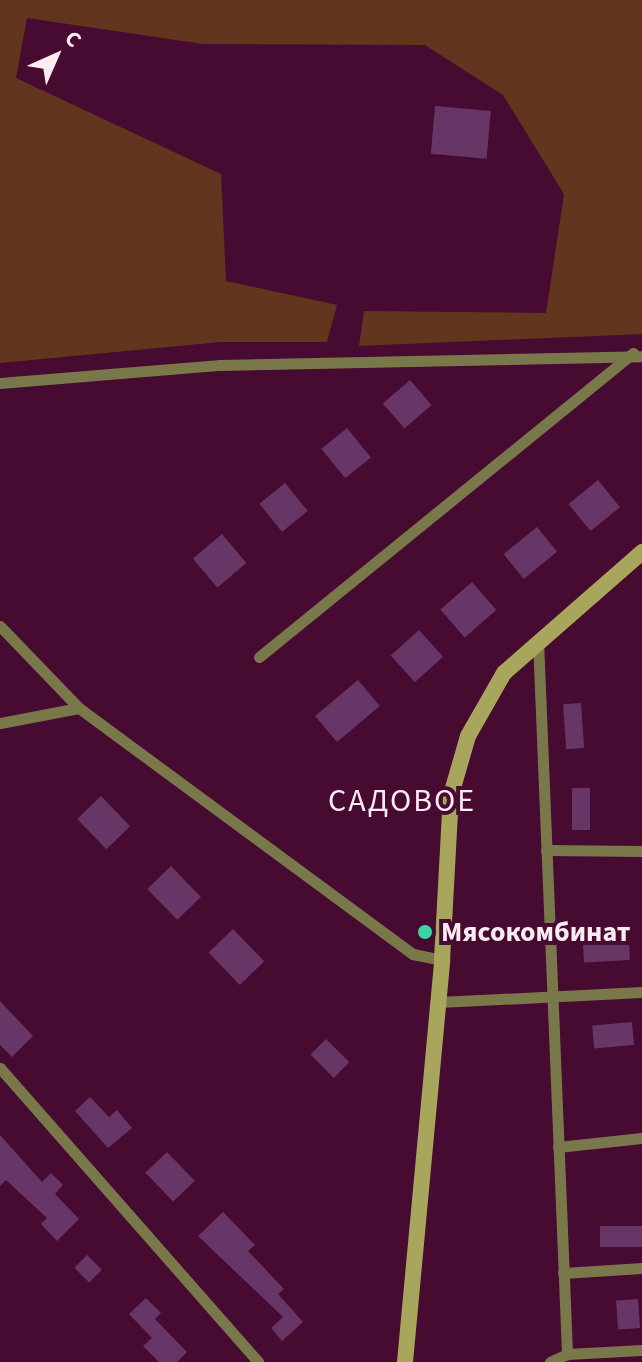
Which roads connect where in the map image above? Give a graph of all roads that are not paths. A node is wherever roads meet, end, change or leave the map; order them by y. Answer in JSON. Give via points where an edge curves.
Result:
{"nodes":[{"id":1,"x":638,"y":355,"type":"edge"},
{"id":2,"x":0,"y":383,"type":"edge"},
{"id":3,"x":642,"y":552,"type":"edge"},
{"id":4,"x":0,"y":626,"type":"edge"},
{"id":5,"x":538,"y":639,"type":"junction"},
{"id":6,"x":259,"y":657,"type":"dead end"},
{"id":7,"x":79,"y":708,"type":"junction"},
{"id":8,"x":0,"y":723,"type":"edge"},
{"id":9,"x":546,"y":850,"type":"junction"},
{"id":10,"x":642,"y":851,"type":"edge"},
{"id":11,"x":442,"y":960,"type":"junction"},
{"id":12,"x":642,"y":992,"type":"edge"},
{"id":13,"x":552,"y":997,"type":"junction"},
{"id":14,"x":439,"y":1002,"type":"junction"},
{"id":15,"x":0,"y":1068,"type":"edge"},
{"id":16,"x":642,"y":1138,"type":"edge"},
{"id":17,"x":558,"y":1147,"type":"junction"},
{"id":18,"x":642,"y":1268,"type":"edge"},
{"id":19,"x":563,"y":1273,"type":"junction"},
{"id":20,"x":642,"y":1350,"type":"edge"},
{"id":21,"x":567,"y":1354,"type":"junction"},
{"id":22,"x":258,"y":1362,"type":"edge"},
{"id":23,"x":405,"y":1362,"type":"edge"},
{"id":24,"x":550,"y":1362,"type":"edge"}],
"edges":[{"from":1,"to":2,"type":"street","via":[[220,365]]},
{"from":1,"to":6,"type":"street"},
{"from":3,"to":5,"type":"street"},
{"from":4,"to":7,"type":"street"},
{"from":5,"to":9,"type":"street"},
{"from":5,"to":11,"type":"street","via":[[504,673],[468,736],[451,795]]},
{"from":7,"to":8,"type":"street"},
{"from":7,"to":11,"type":"street","via":[[413,954]]},
{"from":9,"to":10,"type":"street"},
{"from":9,"to":13,"type":"street"},
{"from":11,"to":14,"type":"street"},
{"from":12,"to":13,"type":"street"},
{"from":13,"to":14,"type":"street"},
{"from":13,"to":17,"type":"street"},
{"from":14,"to":23,"type":"street"},
{"from":15,"to":22,"type":"street"},
{"from":16,"to":17,"type":"street"},
{"from":17,"to":19,"type":"street"},
{"from":18,"to":19,"type":"street"},
{"from":19,"to":21,"type":"street"},
{"from":20,"to":21,"type":"street"},
{"from":21,"to":24,"type":"street"}]}
